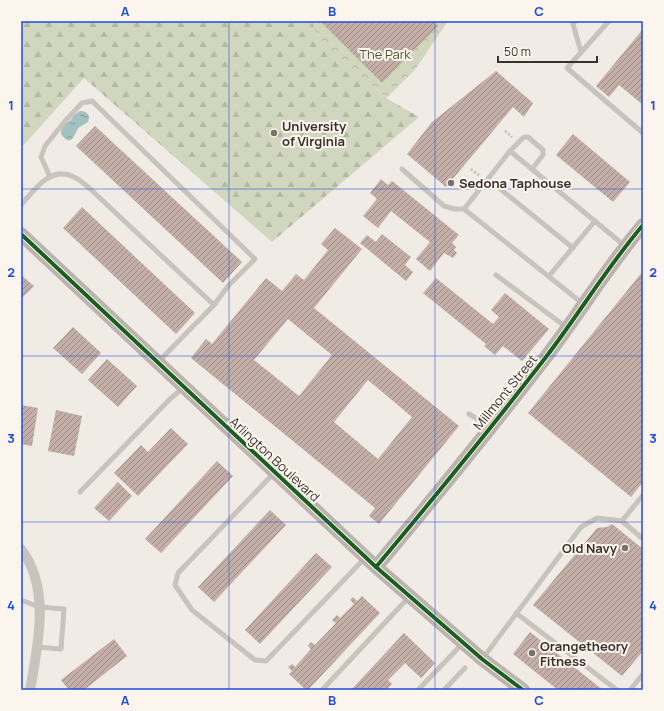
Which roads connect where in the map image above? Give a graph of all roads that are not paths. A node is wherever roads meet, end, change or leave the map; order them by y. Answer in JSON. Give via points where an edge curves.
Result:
{"nodes":[{"id":1,"x":575,"y":21,"type":"edge"},
{"id":2,"x":609,"y":21,"type":"edge"},
{"id":3,"x":581,"y":52,"type":"junction"},
{"id":4,"x":643,"y":133,"type":"edge"},
{"id":5,"x":510,"y":151,"type":"junction"},
{"id":6,"x":402,"y":169,"type":"dead end"},
{"id":7,"x":532,"y":169,"type":"junction"},
{"id":8,"x":50,"y":177,"type":"junction"},
{"id":9,"x":488,"y":179,"type":"junction"},
{"id":10,"x":21,"y":205,"type":"edge"},
{"id":11,"x":464,"y":209,"type":"junction"},
{"id":12,"x":595,"y":221,"type":"junction"},
{"id":13,"x":643,"y":225,"type":"edge"},
{"id":14,"x":21,"y":234,"type":"edge"},
{"id":15,"x":625,"y":246,"type":"junction"},
{"id":16,"x":573,"y":248,"type":"junction"},
{"id":17,"x":496,"y":275,"type":"dead end"},
{"id":18,"x":549,"y":276,"type":"junction"},
{"id":19,"x":583,"y":304,"type":"junction"},
{"id":20,"x":214,"y":305,"type":"junction"},
{"id":21,"x":567,"y":328,"type":"junction"},
{"id":22,"x":158,"y":363,"type":"junction"},
{"id":23,"x":184,"y":387,"type":"junction"},
{"id":24,"x":469,"y":414,"type":"dead end"},
{"id":25,"x":479,"y":420,"type":"dead end"},
{"id":26,"x":275,"y":472,"type":"junction"},
{"id":27,"x":80,"y":492,"type":"dead end"},
{"id":28,"x":643,"y":495,"type":"edge"},
{"id":29,"x":622,"y":521,"type":"junction"},
{"id":30,"x":643,"y":539,"type":"edge"},
{"id":31,"x":21,"y":549,"type":"edge"},
{"id":32,"x":370,"y":562,"type":"junction"},
{"id":33,"x":410,"y":597,"type":"junction"},
{"id":34,"x":21,"y":600,"type":"edge"},
{"id":35,"x":39,"y":607,"type":"junction"},
{"id":36,"x":516,"y":613,"type":"junction"},
{"id":37,"x":463,"y":642,"type":"junction"},
{"id":38,"x":37,"y":647,"type":"junction"},
{"id":39,"x":482,"y":659,"type":"junction"},
{"id":40,"x":465,"y":668,"type":"dead end"},
{"id":41,"x":643,"y":674,"type":"edge"},
{"id":42,"x":30,"y":690,"type":"edge"},
{"id":43,"x":322,"y":690,"type":"edge"},
{"id":44,"x":418,"y":690,"type":"edge"},
{"id":45,"x":444,"y":690,"type":"edge"},
{"id":46,"x":522,"y":690,"type":"edge"},
{"id":47,"x":617,"y":690,"type":"edge"},
{"id":48,"x":630,"y":690,"type":"edge"}],
"edges":[{"from":1,"to":3,"type":"lane","via":[[572,24]]},
{"from":2,"to":3,"type":"lane"},
{"from":3,"to":4,"type":"lane","via":[[567,68]]},
{"from":5,"to":7,"type":"lane"},
{"from":5,"to":7,"type":"lane","via":[[524,137],[528,137],[543,150],[543,155]]},
{"from":5,"to":9,"type":"lane"},
{"from":6,"to":11,"type":"lane","via":[[444,206]]},
{"from":7,"to":12,"type":"lane"},
{"from":8,"to":10,"type":"lane","via":[[44,180]]},
{"from":8,"to":20,"type":"lane","via":[[68,175],[87,186]]},
{"from":8,"to":20,"type":"lane","via":[[41,157],[45,146],[82,103],[92,101],[255,259],[228,286]]},
{"from":9,"to":11,"type":"lane"},
{"from":9,"to":16,"type":"lane"},
{"from":11,"to":18,"type":"lane"},
{"from":12,"to":15,"type":"lane"},
{"from":12,"to":16,"type":"lane"},
{"from":13,"to":15,"type":"street","name":"Millmont Street"},
{"from":14,"to":22,"type":"street","name":"Arlington Boulevard"},
{"from":15,"to":19,"type":"street","name":"Millmont Street"},
{"from":16,"to":18,"type":"lane"},
{"from":17,"to":21,"type":"lane"},
{"from":18,"to":19,"type":"lane"},
{"from":19,"to":21,"type":"street","name":"Millmont Street"},
{"from":20,"to":22,"type":"lane"},
{"from":21,"to":32,"type":"street","name":"Millmont Street","via":[[468,454]]},
{"from":22,"to":23,"type":"street","name":"Arlington Boulevard"},
{"from":23,"to":26,"type":"street","name":"Arlington Boulevard"},
{"from":23,"to":27,"type":"lane"},
{"from":24,"to":25,"type":"lane"},
{"from":26,"to":32,"type":"street","name":"Arlington Boulevard"},
{"from":26,"to":32,"type":"lane","via":[[178,573],[175,585],[192,610],[254,660],[266,662]]},
{"from":28,"to":29,"type":"lane"},
{"from":29,"to":30,"type":"lane"},
{"from":29,"to":36,"type":"lane","via":[[597,518],[581,527]]},
{"from":31,"to":35,"type":"street","via":[[39,590]]},
{"from":32,"to":33,"type":"street","name":"Arlington Boulevard"},
{"from":33,"to":37,"type":"street","name":"Arlington Boulevard"},
{"from":33,"to":43,"type":"lane"},
{"from":34,"to":35,"type":"lane"},
{"from":35,"to":38,"type":"street"},
{"from":35,"to":38,"type":"lane","via":[[64,609],[60,649]]},
{"from":36,"to":39,"type":"lane"},
{"from":36,"to":47,"type":"lane"},
{"from":37,"to":39,"type":"street","name":"Arlington Boulevard"},
{"from":37,"to":44,"type":"lane"},
{"from":38,"to":42,"type":"street"},
{"from":39,"to":46,"type":"street","name":"Arlington Boulevard"},
{"from":40,"to":45,"type":"lane"},
{"from":41,"to":48,"type":"lane"}]}
